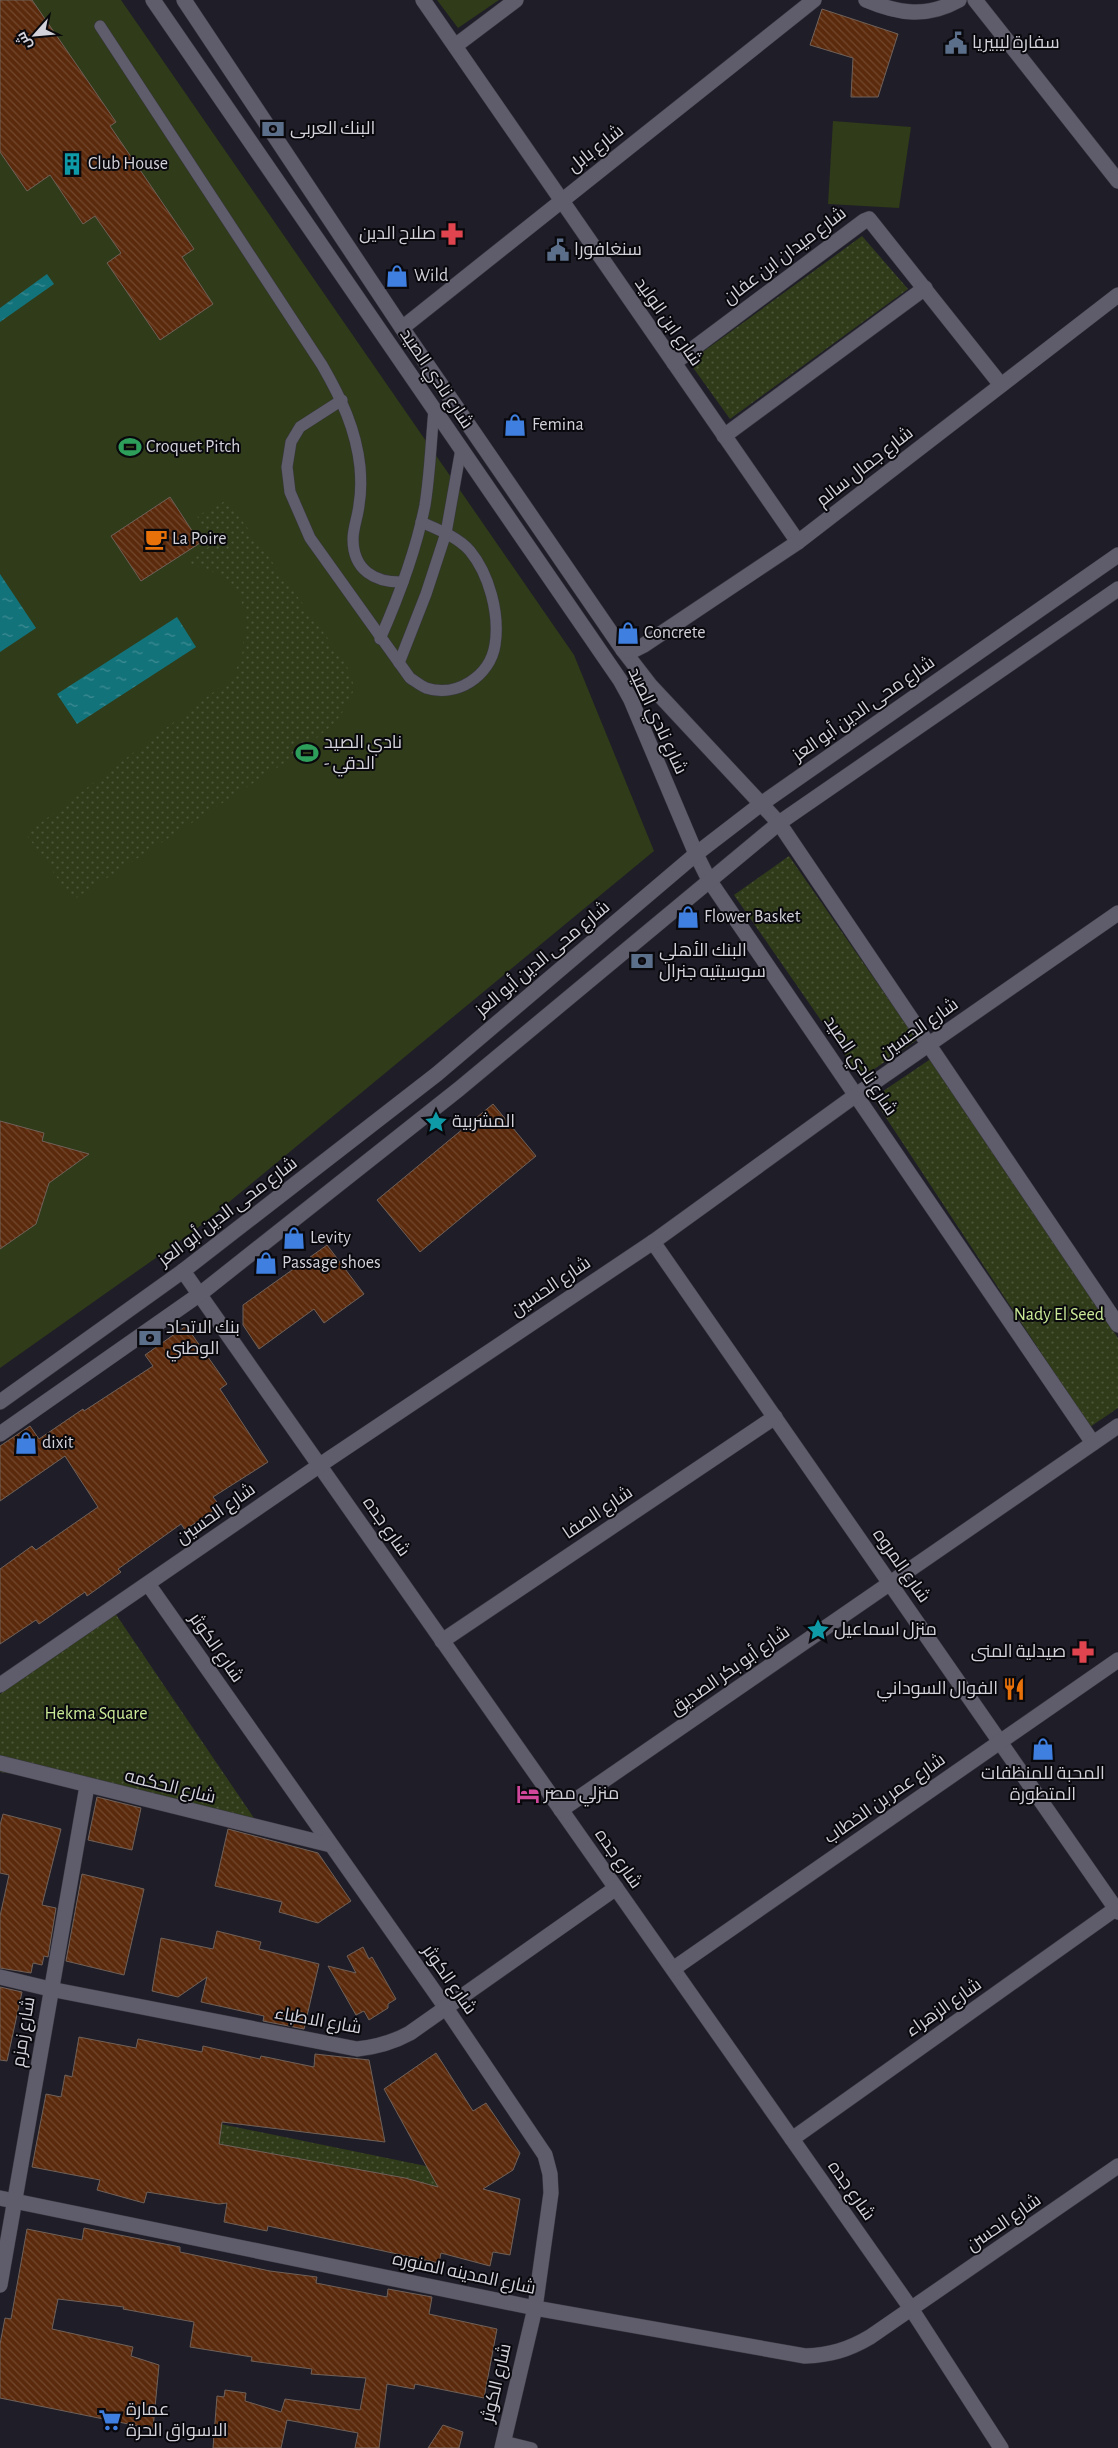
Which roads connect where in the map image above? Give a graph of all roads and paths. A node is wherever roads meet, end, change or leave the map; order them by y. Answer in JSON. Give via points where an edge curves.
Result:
{"nodes":[{"id":1,"x":184,"y":0,"type":"edge"},
{"id":2,"x":423,"y":0,"type":"edge"},
{"id":3,"x":516,"y":0,"type":"edge"},
{"id":4,"x":814,"y":0,"type":"edge"},
{"id":5,"x":866,"y":0,"type":"edge"},
{"id":6,"x":959,"y":0,"type":"edge"},
{"id":7,"x":975,"y":0,"type":"edge"},
{"id":8,"x":162,"y":3,"type":"edge"},
{"id":9,"x":100,"y":26,"type":"dead end"},
{"id":10,"x":455,"y":46,"type":"junction"},
{"id":11,"x":1118,"y":181,"type":"edge"},
{"id":12,"x":561,"y":201,"type":"junction"},
{"id":13,"x":925,"y":288,"type":"junction"},
{"id":14,"x":1118,"y":295,"type":"edge"},
{"id":15,"x":402,"y":328,"type":"junction"},
{"id":16,"x":674,"y":363,"type":"junction"},
{"id":17,"x":1002,"y":385,"type":"junction"},
{"id":18,"x":342,"y":400,"type":"junction"},
{"id":19,"x":434,"y":410,"type":"junction"},
{"id":20,"x":724,"y":436,"type":"junction"},
{"id":21,"x":461,"y":449,"type":"junction"},
{"id":22,"x":421,"y":522,"type":"junction"},
{"id":23,"x":446,"y":533,"type":"junction"},
{"id":24,"x":798,"y":542,"type":"junction"},
{"id":25,"x":1118,"y":555,"type":"edge"},
{"id":26,"x":403,"y":582,"type":"junction"},
{"id":27,"x":1118,"y":589,"type":"edge"},
{"id":28,"x":380,"y":639,"type":"junction"},
{"id":29,"x":623,"y":650,"type":"junction"},
{"id":30,"x":399,"y":664,"type":"junction"},
{"id":31,"x":760,"y":804,"type":"junction"},
{"id":32,"x":779,"y":823,"type":"junction"},
{"id":33,"x":696,"y":854,"type":"junction"},
{"id":34,"x":709,"y":880,"type":"junction"},
{"id":35,"x":1118,"y":914,"type":"edge"},
{"id":36,"x":929,"y":1044,"type":"junction"},
{"id":37,"x":856,"y":1095,"type":"junction"},
{"id":38,"x":653,"y":1242,"type":"junction"},
{"id":39,"x":183,"y":1271,"type":"junction"},
{"id":40,"x":200,"y":1294,"type":"junction"},
{"id":41,"x":1118,"y":1325,"type":"edge"},
{"id":42,"x":0,"y":1402,"type":"edge"},
{"id":43,"x":775,"y":1417,"type":"junction"},
{"id":44,"x":1118,"y":1426,"type":"edge"},
{"id":45,"x":0,"y":1434,"type":"edge"},
{"id":46,"x":1093,"y":1443,"type":"junction"},
{"id":47,"x":320,"y":1465,"type":"junction"},
{"id":48,"x":890,"y":1583,"type":"junction"},
{"id":49,"x":148,"y":1584,"type":"junction"},
{"id":50,"x":442,"y":1641,"type":"junction"},
{"id":51,"x":1118,"y":1660,"type":"edge"},
{"id":52,"x":0,"y":1684,"type":"edge"},
{"id":53,"x":1000,"y":1742,"type":"junction"},
{"id":54,"x":0,"y":1763,"type":"edge"},
{"id":55,"x":86,"y":1786,"type":"junction"},
{"id":56,"x":561,"y":1810,"type":"junction"},
{"id":57,"x":331,"y":1845,"type":"junction"},
{"id":58,"x":616,"y":1888,"type":"junction"},
{"id":59,"x":1117,"y":1909,"type":"edge"},
{"id":60,"x":673,"y":1969,"type":"junction"},
{"id":61,"x":0,"y":1977,"type":"edge"},
{"id":62,"x":50,"y":1989,"type":"junction"},
{"id":63,"x":446,"y":2008,"type":"junction"},
{"id":64,"x":792,"y":2139,"type":"junction"},
{"id":65,"x":1118,"y":2166,"type":"edge"},
{"id":66,"x":0,"y":2198,"type":"edge"},
{"id":67,"x":16,"y":2202,"type":"junction"},
{"id":68,"x":0,"y":2285,"type":"edge"},
{"id":69,"x":534,"y":2308,"type":"junction"},
{"id":70,"x":912,"y":2310,"type":"junction"},
{"id":71,"x":502,"y":2444,"type":"edge"},
{"id":72,"x":532,"y":2448,"type":"edge"},
{"id":73,"x":1001,"y":2448,"type":"edge"}],
"edges":[{"from":1,"to":15,"type":"street","name":"شارع نادي الصيد"},
{"from":2,"to":10,"type":"street","name":"شارع ابن الوليد"},
{"from":3,"to":10,"type":"street"},
{"from":4,"to":12,"type":"street","name":"شارع بابل"},
{"from":5,"to":6,"type":"street","via":[[891,10],[918,13],[946,8]]},
{"from":7,"to":11,"type":"street"},
{"from":8,"to":19,"type":"street","name":"شارع نادي الصيد"},
{"from":9,"to":18,"type":"lane"},
{"from":10,"to":12,"type":"street","name":"شارع ابن الوليد"},
{"from":12,"to":15,"type":"street","name":"شارع بابل"},
{"from":12,"to":16,"type":"street","name":"شارع ابن الوليد"},
{"from":13,"to":16,"type":"street","name":"شارع ميدان ابن عفان","via":[[872,221],[866,219]]},
{"from":13,"to":17,"type":"street","name":"شارع ميدان ابن عفان"},
{"from":13,"to":20,"type":"street"},
{"from":14,"to":17,"type":"street","name":"شارع جمال سالم"},
{"from":15,"to":29,"type":"street","name":"شارع نادي الصيد"},
{"from":16,"to":20,"type":"street","name":"شارع ابن الوليد"},
{"from":17,"to":24,"type":"street","name":"شارع جمال سالم"},
{"from":18,"to":26,"type":"lane","via":[[354,433],[360,468],[360,504],[353,538],[354,554],[361,567],[373,577],[387,582]]},
{"from":18,"to":28,"type":"lane","via":[[300,427],[291,442],[287,467],[290,492],[310,538]]},
{"from":19,"to":21,"type":"street","name":"شارع نادي الصيد"},
{"from":19,"to":22,"type":"lane"},
{"from":20,"to":24,"type":"street","name":"شارع ابن الوليد"},
{"from":21,"to":23,"type":"lane"},
{"from":21,"to":33,"type":"street","name":"شارع نادي الصيد","via":[[626,691]]},
{"from":22,"to":23,"type":"lane"},
{"from":22,"to":26,"type":"lane"},
{"from":23,"to":30,"type":"lane"},
{"from":23,"to":30,"type":"lane","via":[[469,550],[482,569],[490,592],[495,618],[495,645],[489,662],[478,677],[462,687],[444,691],[425,688],[410,678]]},
{"from":24,"to":29,"type":"street","name":"شارع جمال سالم","via":[[644,645],[634,650]]},
{"from":25,"to":31,"type":"street","name":"شارع محى الدين أبو العز"},
{"from":26,"to":28,"type":"lane"},
{"from":27,"to":32,"type":"street"},
{"from":28,"to":30,"type":"lane"},
{"from":29,"to":31,"type":"street","name":"شارع نادي الصيد","via":[[644,678]]},
{"from":31,"to":32,"type":"street","name":"شارع نادي الصيد"},
{"from":31,"to":33,"type":"street","name":"شارع محى الدين أبو العز"},
{"from":32,"to":34,"type":"street"},
{"from":32,"to":36,"type":"street","name":"شارع نادي الصيد"},
{"from":33,"to":34,"type":"street","name":"شارع نادي الصيد"},
{"from":33,"to":39,"type":"street","name":"شارع محى الدين أبو العز","via":[[437,1074]]},
{"from":34,"to":37,"type":"street","name":"شارع نادي الصيد"},
{"from":34,"to":40,"type":"street","via":[[459,1089]]},
{"from":35,"to":36,"type":"street","name":"شارع الحسين"},
{"from":36,"to":37,"type":"street","name":"شارع الحسين"},
{"from":36,"to":41,"type":"street","name":"شارع نادي الصيد"},
{"from":37,"to":38,"type":"street","name":"شارع الحسين"},
{"from":37,"to":46,"type":"street","name":"شارع نادي الصيد"},
{"from":38,"to":43,"type":"street","name":"شارع المروه"},
{"from":38,"to":47,"type":"street","name":"شارع الحسين"},
{"from":39,"to":40,"type":"street","name":"شارع جده"},
{"from":39,"to":42,"type":"street","name":"شارع محى الدين أبو العز"},
{"from":40,"to":45,"type":"street"},
{"from":40,"to":47,"type":"street","name":"شارع جده"},
{"from":43,"to":48,"type":"street","name":"شارع المروه"},
{"from":43,"to":50,"type":"street","name":"شارع الصفا"},
{"from":44,"to":46,"type":"street","name":"شارع أبو بكر الصديق"},
{"from":46,"to":48,"type":"street","name":"شارع أبو بكر الصديق"},
{"from":47,"to":49,"type":"street","name":"شارع الحسين"},
{"from":47,"to":50,"type":"street","name":"شارع جده"},
{"from":48,"to":53,"type":"street","name":"شارع المروه"},
{"from":48,"to":56,"type":"street","name":"شارع أبو بكر الصديق"},
{"from":49,"to":52,"type":"street","name":"شارع الحسين"},
{"from":49,"to":57,"type":"street","name":"شارع الكوثر"},
{"from":50,"to":56,"type":"street","name":"شارع جده"},
{"from":51,"to":53,"type":"street","name":"شارع عمر بن الخطاب"},
{"from":53,"to":59,"type":"street","name":"شارع المروه"},
{"from":53,"to":60,"type":"street","name":"شارع عمر بن الخطاب"},
{"from":54,"to":55,"type":"street","name":"شارع الحكمه"},
{"from":55,"to":57,"type":"street","name":"شارع الحكمه"},
{"from":55,"to":62,"type":"street","name":"شارع زمزم"},
{"from":56,"to":58,"type":"street","name":"شارع جده"},
{"from":57,"to":63,"type":"street","name":"شارع الكوثر"},
{"from":58,"to":60,"type":"street","name":"شارع جده"},
{"from":58,"to":63,"type":"street","name":"شارع الاطباء"},
{"from":59,"to":64,"type":"street","name":"شارع الزهراء"},
{"from":60,"to":64,"type":"street","name":"شارع جده"},
{"from":61,"to":62,"type":"street","name":"شارع الاطباء"},
{"from":62,"to":63,"type":"street","name":"شارع الاطباء","via":[[357,2049],[373,2048],[397,2040]]},
{"from":62,"to":67,"type":"street","name":"شارع زمزم"},
{"from":63,"to":69,"type":"street","name":"شارع الكوثر","via":[[544,2155],[550,2174],[551,2193]]},
{"from":64,"to":70,"type":"street","name":"شارع جده"},
{"from":65,"to":70,"type":"street","name":"شارع الحسن"},
{"from":66,"to":67,"type":"street","name":"شارع المدينه المنوره"},
{"from":67,"to":68,"type":"street","name":"شارع زمزم"},
{"from":67,"to":69,"type":"street","name":"شارع المدينه المنوره"},
{"from":69,"to":70,"type":"street","name":"شارع المدينه المنوره","via":[[805,2356],[828,2355],[850,2349]]},
{"from":69,"to":71,"type":"street","name":"شارع الكوثر"},
{"from":70,"to":73,"type":"street","name":"شارع جده"},
{"from":71,"to":72,"type":"lane"}]}
